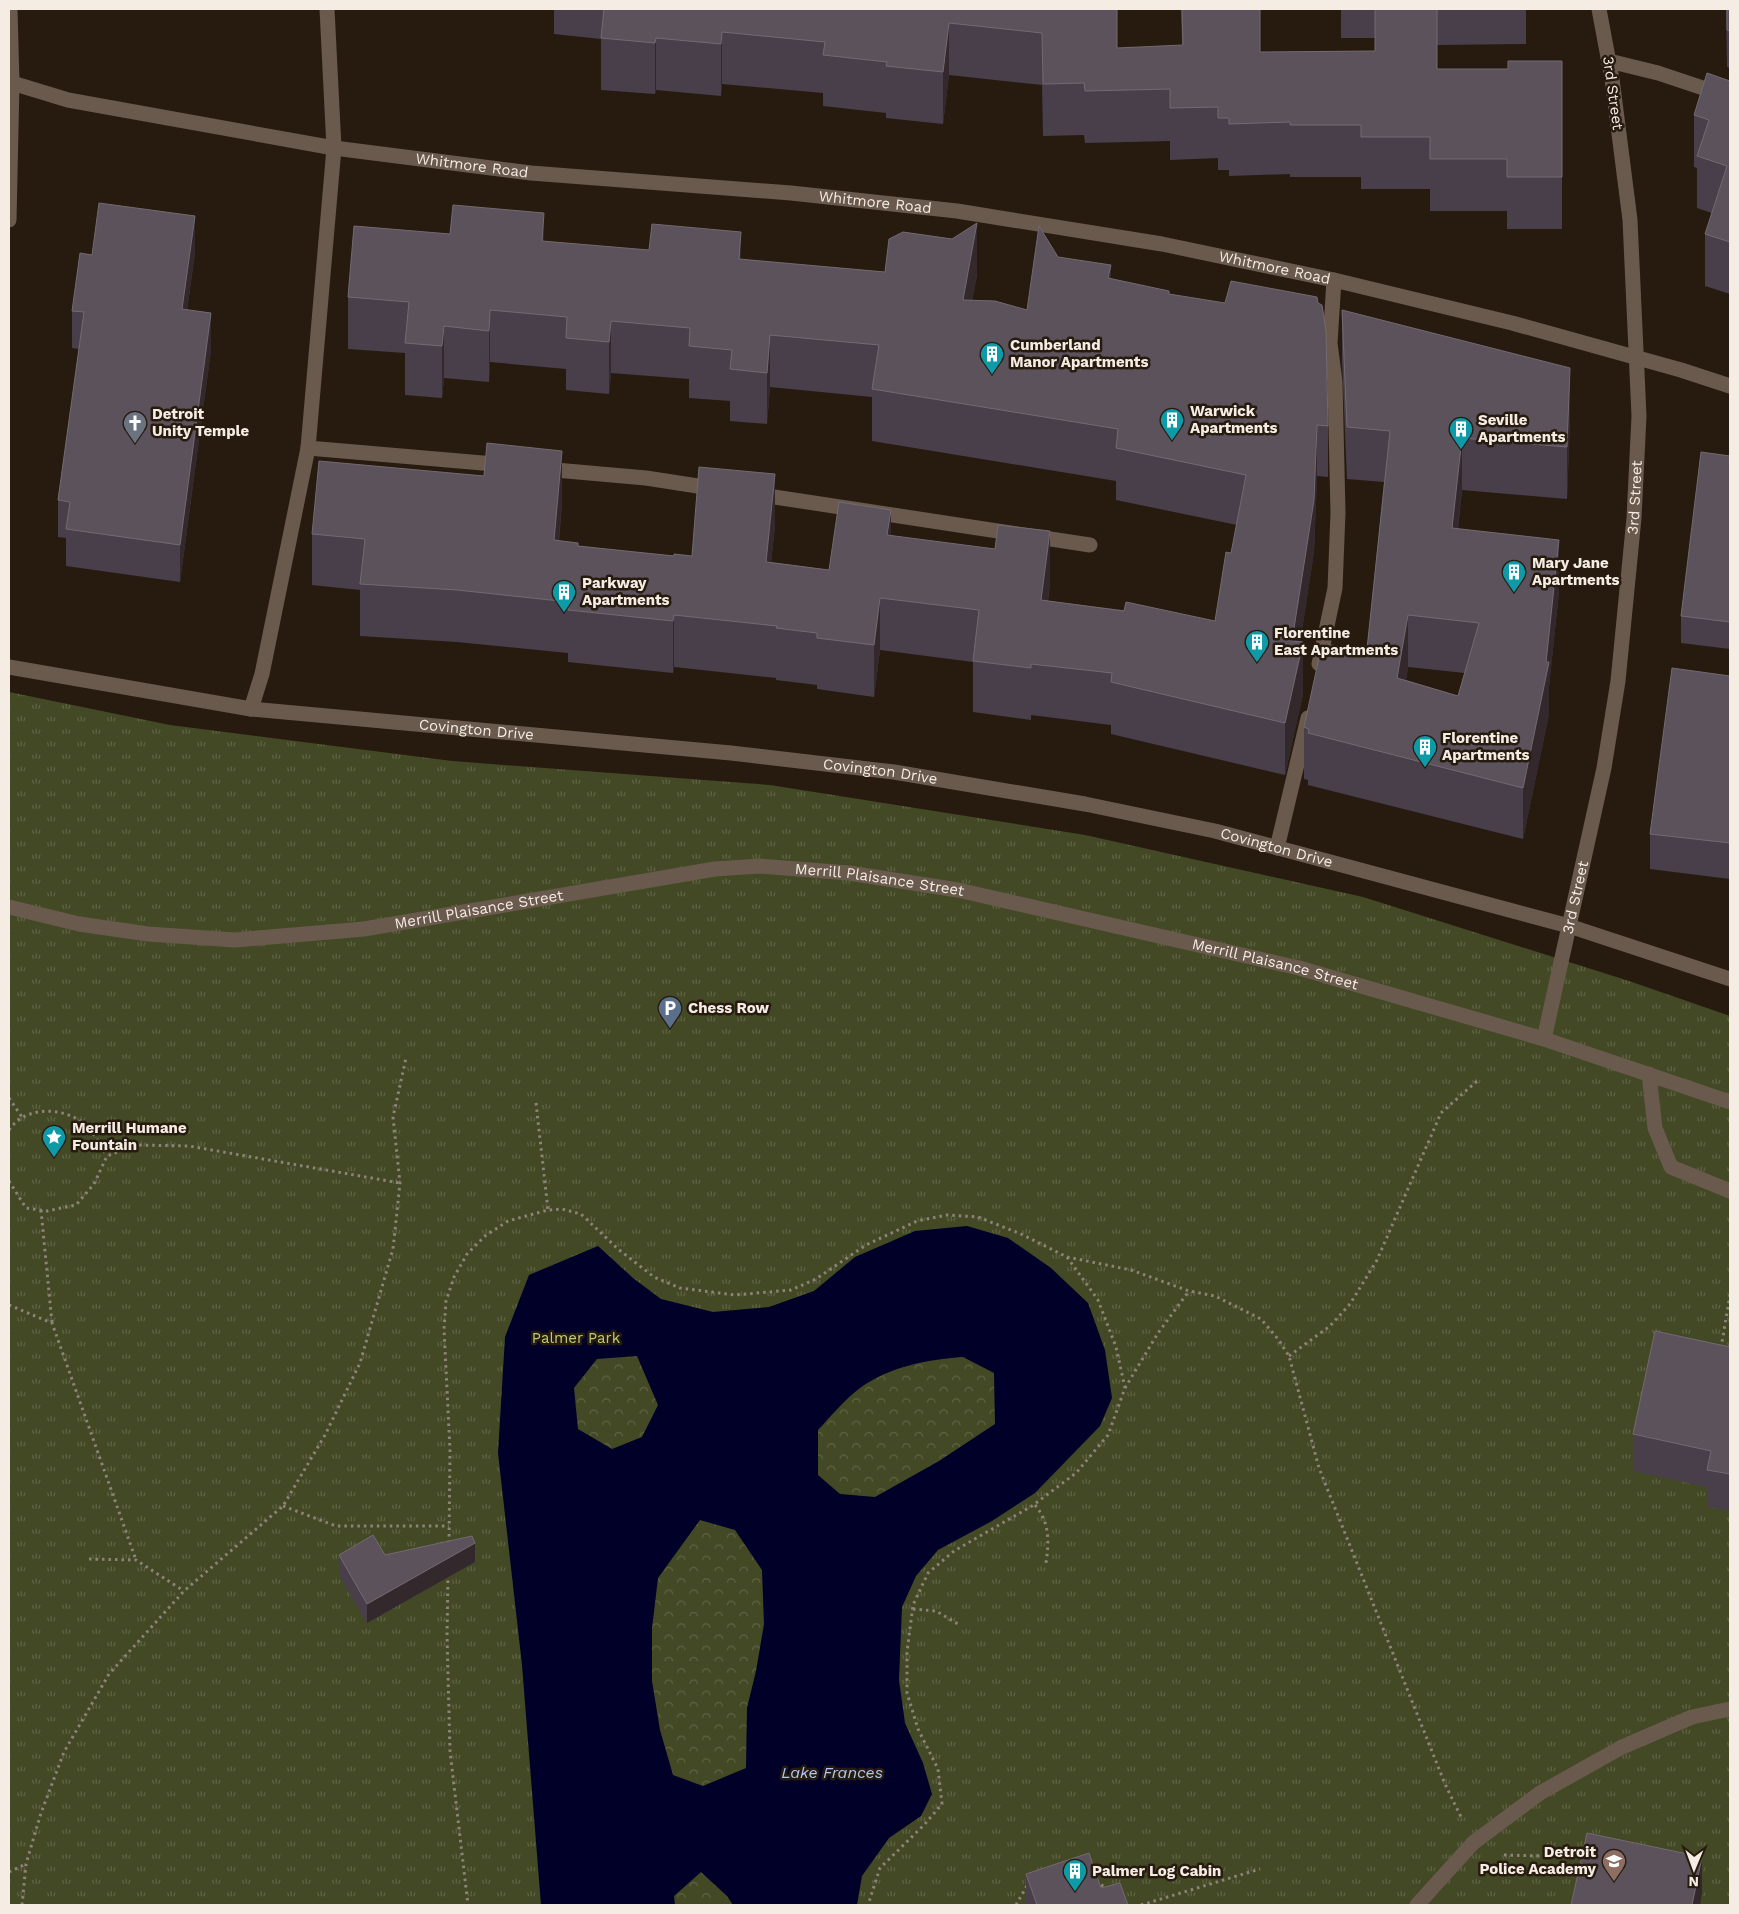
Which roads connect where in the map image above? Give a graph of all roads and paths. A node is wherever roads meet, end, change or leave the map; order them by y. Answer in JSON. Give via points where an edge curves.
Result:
{"nodes":[{"id":1,"x":10,"y":9,"type":"edge"},
{"id":2,"x":327,"y":9,"type":"edge"},
{"id":3,"x":1599,"y":9,"type":"edge"},
{"id":4,"x":1609,"y":61,"type":"junction"},
{"id":5,"x":11,"y":83,"type":"edge"},
{"id":6,"x":1730,"y":97,"type":"edge"},
{"id":7,"x":334,"y":148,"type":"junction"},
{"id":8,"x":9,"y":220,"type":"edge"},
{"id":9,"x":1334,"y":280,"type":"junction"},
{"id":10,"x":1637,"y":357,"type":"junction"},
{"id":11,"x":1730,"y":386,"type":"edge"},
{"id":12,"x":308,"y":448,"type":"junction"},
{"id":13,"x":1090,"y":546,"type":"dead end"},
{"id":14,"x":9,"y":667,"type":"edge"},
{"id":15,"x":1316,"y":680,"type":"edge"},
{"id":16,"x":1310,"y":708,"type":"edge"},
{"id":17,"x":251,"y":709,"type":"junction"},
{"id":18,"x":1277,"y":848,"type":"junction"},
{"id":19,"x":9,"y":907,"type":"edge"},
{"id":20,"x":1569,"y":926,"type":"junction"},
{"id":21,"x":1730,"y":980,"type":"edge"},
{"id":22,"x":1544,"y":1039,"type":"junction"},
{"id":23,"x":406,"y":1058,"type":"dead end"},
{"id":24,"x":1649,"y":1074,"type":"junction"},
{"id":25,"x":1477,"y":1081,"type":"dead end"},
{"id":26,"x":9,"y":1098,"type":"edge"},
{"id":27,"x":1730,"y":1102,"type":"edge"},
{"id":28,"x":536,"y":1103,"type":"dead end"},
{"id":29,"x":22,"y":1117,"type":"junction"},
{"id":30,"x":9,"y":1130,"type":"edge"},
{"id":31,"x":107,"y":1156,"type":"junction"},
{"id":32,"x":9,"y":1181,"type":"edge"},
{"id":33,"x":400,"y":1183,"type":"junction"},
{"id":34,"x":1730,"y":1190,"type":"edge"},
{"id":35,"x":41,"y":1210,"type":"junction"},
{"id":36,"x":548,"y":1210,"type":"junction"},
{"id":37,"x":1067,"y":1257,"type":"junction"},
{"id":38,"x":1189,"y":1291,"type":"junction"},
{"id":39,"x":1730,"y":1295,"type":"edge"},
{"id":40,"x":9,"y":1305,"type":"edge"},
{"id":41,"x":52,"y":1323,"type":"junction"},
{"id":42,"x":1720,"y":1352,"type":"edge"},
{"id":43,"x":1289,"y":1356,"type":"junction"},
{"id":44,"x":1125,"y":1388,"type":"junction"},
{"id":45,"x":1035,"y":1505,"type":"junction"},
{"id":46,"x":283,"y":1506,"type":"junction"},
{"id":47,"x":449,"y":1526,"type":"junction"},
{"id":48,"x":449,"y":1544,"type":"edge"},
{"id":49,"x":89,"y":1559,"type":"dead end"},
{"id":50,"x":136,"y":1560,"type":"junction"},
{"id":51,"x":1046,"y":1564,"type":"dead end"},
{"id":52,"x":448,"y":1572,"type":"edge"},
{"id":53,"x":184,"y":1591,"type":"junction"},
{"id":54,"x":913,"y":1609,"type":"junction"},
{"id":55,"x":958,"y":1624,"type":"dead end"},
{"id":56,"x":1730,"y":1709,"type":"edge"},
{"id":57,"x":1474,"y":1843,"type":"junction"},
{"id":58,"x":1588,"y":1857,"type":"edge"},
{"id":59,"x":26,"y":1864,"type":"junction"},
{"id":60,"x":1260,"y":1868,"type":"dead end"},
{"id":61,"x":9,"y":1872,"type":"edge"},
{"id":62,"x":1091,"y":1879,"type":"edge"},
{"id":63,"x":1036,"y":1881,"type":"edge"},
{"id":64,"x":1110,"y":1893,"type":"edge"},
{"id":65,"x":22,"y":1905,"type":"edge"},
{"id":66,"x":468,"y":1905,"type":"edge"},
{"id":67,"x":868,"y":1905,"type":"edge"},
{"id":68,"x":1016,"y":1905,"type":"edge"},
{"id":69,"x":1141,"y":1905,"type":"edge"},
{"id":70,"x":1417,"y":1905,"type":"edge"}],
"edges":[{"from":1,"to":5,"type":"street"},
{"from":2,"to":7,"type":"street"},
{"from":3,"to":4,"type":"street","name":"3rd Street"},
{"from":4,"to":6,"type":"street"},
{"from":4,"to":10,"type":"street","name":"3rd Street","via":[[1630,220]]},
{"from":5,"to":7,"type":"street","name":"Whitmore Road","via":[[68,100]]},
{"from":5,"to":8,"type":"street"},
{"from":7,"to":9,"type":"street","name":"Whitmore Road","via":[[531,173],[792,193],[957,211],[1162,244]]},
{"from":7,"to":12,"type":"street"},
{"from":9,"to":10,"type":"street","name":"Whitmore Road"},
{"from":9,"to":15,"type":"street","via":[[1330,343],[1338,443],[1335,588]]},
{"from":10,"to":11,"type":"street","name":"Whitmore Road"},
{"from":10,"to":20,"type":"street","name":"3rd Street","via":[[1639,416],[1634,518],[1618,681],[1604,768]]},
{"from":12,"to":13,"type":"street","via":[[646,478]]},
{"from":12,"to":17,"type":"street","via":[[262,674]]},
{"from":14,"to":17,"type":"street","name":"Covington Drive"},
{"from":16,"to":18,"type":"street"},
{"from":17,"to":18,"type":"street","name":"Covington Drive","via":[[731,752],[894,772],[1085,804],[1215,831]]},
{"from":18,"to":20,"type":"street","name":"Covington Drive"},
{"from":19,"to":22,"type":"street","name":"Merrill Plaisance Street","via":[[78,924],[148,934],[235,940],[364,929],[715,869],[760,866],[849,873],[958,890],[1299,968]]},
{"from":20,"to":21,"type":"street","name":"Covington Drive"},
{"from":20,"to":22,"type":"street","name":"3rd Street"},
{"from":22,"to":24,"type":"street","name":"Merrill Plaisance Street"},
{"from":23,"to":33,"type":"path","via":[[393,1117]]},
{"from":24,"to":27,"type":"street","name":"Merrill Plaisance Street"},
{"from":24,"to":34,"type":"street","via":[[1655,1128],[1671,1167]]},
{"from":25,"to":43,"type":"path","via":[[1441,1112],[1377,1260],[1350,1304],[1330,1326]]},
{"from":26,"to":29,"type":"path"},
{"from":28,"to":36,"type":"path"},
{"from":29,"to":30,"type":"path","via":[[16,1119]]},
{"from":29,"to":31,"type":"path","via":[[44,1110],[68,1114],[87,1125]]},
{"from":31,"to":33,"type":"path","via":[[136,1145],[189,1146]]},
{"from":31,"to":35,"type":"path","via":[[94,1184],[76,1205]]},
{"from":32,"to":35,"type":"path","via":[[26,1208]]},
{"from":33,"to":46,"type":"path","via":[[393,1249],[360,1363],[325,1435]]},
{"from":35,"to":41,"type":"path"},
{"from":36,"to":37,"type":"path","via":[[562,1209],[581,1214],[654,1277],[680,1288],[735,1295],[791,1290],[816,1279],[866,1245],[918,1221],[947,1215],[978,1217]]},
{"from":36,"to":47,"type":"path","via":[[508,1221],[485,1236],[467,1254],[446,1301]]},
{"from":37,"to":38,"type":"path","via":[[1131,1270]]},
{"from":37,"to":44,"type":"path","via":[[1098,1300],[1116,1347]]},
{"from":38,"to":43,"type":"path","via":[[1215,1296],[1261,1319]]},
{"from":38,"to":44,"type":"path","via":[[1158,1333]]},
{"from":39,"to":42,"type":"path"},
{"from":40,"to":41,"type":"path"},
{"from":41,"to":50,"type":"path"},
{"from":43,"to":57,"type":"path","via":[[1319,1468],[1445,1784]]},
{"from":44,"to":45,"type":"path","via":[[1108,1435],[1076,1473]]},
{"from":45,"to":51,"type":"path","via":[[1044,1516],[1050,1538]]},
{"from":45,"to":54,"type":"path","via":[[954,1551],[928,1573]]},
{"from":46,"to":47,"type":"path","via":[[336,1526]]},
{"from":46,"to":53,"type":"path"},
{"from":47,"to":48,"type":"path"},
{"from":49,"to":50,"type":"path"},
{"from":50,"to":53,"type":"path"},
{"from":52,"to":66,"type":"path","via":[[450,1751]]},
{"from":53,"to":59,"type":"path","via":[[109,1674],[64,1752]]},
{"from":54,"to":55,"type":"path","via":[[936,1611]]},
{"from":54,"to":67,"type":"path","via":[[907,1652],[907,1693],[918,1730],[938,1769],[942,1804],[880,1868]]},
{"from":56,"to":57,"type":"street","via":[[1692,1717],[1622,1747],[1540,1793]]},
{"from":57,"to":58,"type":"path","via":[[1487,1855]]},
{"from":57,"to":70,"type":"street"},
{"from":59,"to":61,"type":"path"},
{"from":59,"to":65,"type":"path"},
{"from":60,"to":69,"type":"path"},
{"from":62,"to":64,"type":"path"},
{"from":63,"to":68,"type":"path","via":[[1028,1883]]}]}
